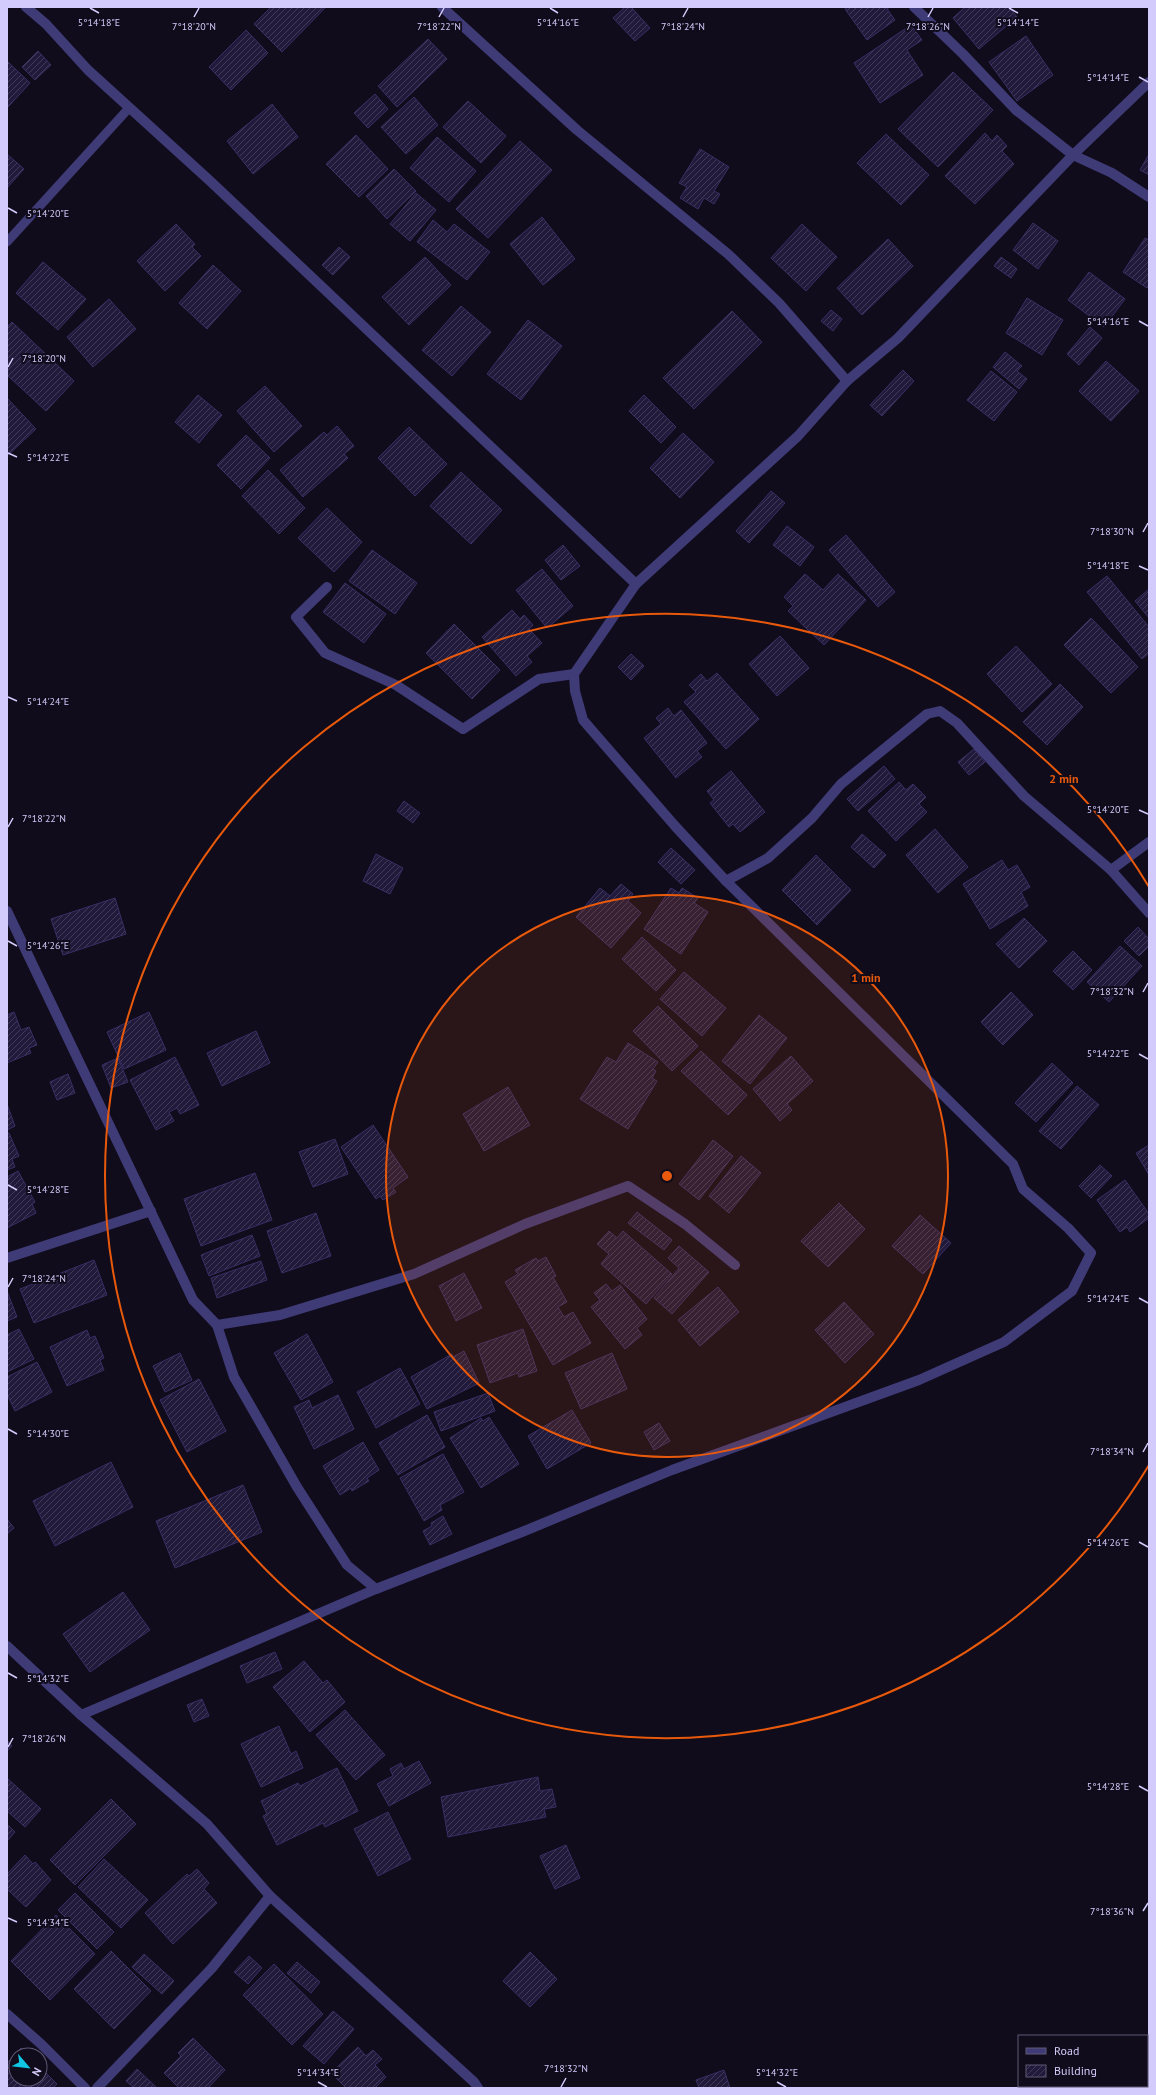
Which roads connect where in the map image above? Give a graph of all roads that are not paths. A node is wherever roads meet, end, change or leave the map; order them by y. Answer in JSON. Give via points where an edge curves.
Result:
{"nodes":[{"id":1,"x":26,"y":7,"type":"edge"},
{"id":2,"x":442,"y":7,"type":"edge"},
{"id":3,"x":914,"y":7,"type":"edge"},
{"id":4,"x":1149,"y":82,"type":"edge"},
{"id":5,"x":129,"y":108,"type":"junction"},
{"id":6,"x":1073,"y":155,"type":"junction"},
{"id":7,"x":1149,"y":197,"type":"edge"},
{"id":8,"x":7,"y":242,"type":"edge"},
{"id":9,"x":847,"y":381,"type":"junction"},
{"id":10,"x":636,"y":584,"type":"junction"},
{"id":11,"x":327,"y":586,"type":"dead end"},
{"id":12,"x":574,"y":674,"type":"junction"},
{"id":13,"x":1149,"y":842,"type":"edge"},
{"id":14,"x":1111,"y":870,"type":"junction"},
{"id":15,"x":726,"y":881,"type":"junction"},
{"id":16,"x":7,"y":911,"type":"edge"},
{"id":17,"x":1149,"y":913,"type":"edge"},
{"id":18,"x":151,"y":1211,"type":"junction"},
{"id":19,"x":7,"y":1258,"type":"edge"},
{"id":20,"x":735,"y":1264,"type":"dead end"},
{"id":21,"x":217,"y":1324,"type":"junction"},
{"id":22,"x":376,"y":1589,"type":"junction"},
{"id":23,"x":7,"y":1646,"type":"edge"},
{"id":24,"x":81,"y":1715,"type":"junction"},
{"id":25,"x":270,"y":1896,"type":"junction"},
{"id":26,"x":7,"y":2014,"type":"edge"},
{"id":27,"x":475,"y":2086,"type":"edge"},
{"id":28,"x":85,"y":2088,"type":"edge"},
{"id":29,"x":97,"y":2088,"type":"edge"}],
"edges":[{"from":1,"to":5,"type":"street"},
{"from":2,"to":9,"type":"street","via":[[577,130],[728,254],[779,303]]},
{"from":3,"to":6,"type":"street","via":[[1016,110]]},
{"from":4,"to":6,"type":"street"},
{"from":5,"to":8,"type":"lane"},
{"from":5,"to":10,"type":"street"},
{"from":6,"to":7,"type":"street","via":[[1112,172]]},
{"from":6,"to":9,"type":"street","via":[[898,338]]},
{"from":9,"to":10,"type":"street","via":[[798,436]]},
{"from":10,"to":12,"type":"street"},
{"from":11,"to":12,"type":"street","via":[[296,617],[324,653],[396,685],[464,729],[539,679]]},
{"from":12,"to":15,"type":"street","via":[[575,691],[583,720]]},
{"from":13,"to":14,"type":"street"},
{"from":14,"to":15,"type":"street","via":[[1024,796],[957,723],[940,711],[927,714],[841,784],[812,818],[768,858]]},
{"from":14,"to":17,"type":"street"},
{"from":15,"to":22,"type":"street","via":[[1012,1164],[1023,1189],[1068,1228],[1091,1253],[1072,1291],[1004,1342],[919,1380],[672,1470]]},
{"from":16,"to":18,"type":"street"},
{"from":18,"to":19,"type":"street"},
{"from":18,"to":21,"type":"street","via":[[193,1300]]},
{"from":20,"to":21,"type":"street","via":[[686,1224],[628,1186],[525,1224],[414,1274],[280,1315]]},
{"from":21,"to":22,"type":"street","via":[[234,1377],[296,1487],[347,1565]]},
{"from":22,"to":24,"type":"street"},
{"from":23,"to":24,"type":"street"},
{"from":24,"to":25,"type":"street","via":[[207,1824]]},
{"from":25,"to":27,"type":"street"},
{"from":25,"to":29,"type":"street","via":[[212,1968]]},
{"from":26,"to":28,"type":"street"}]}
